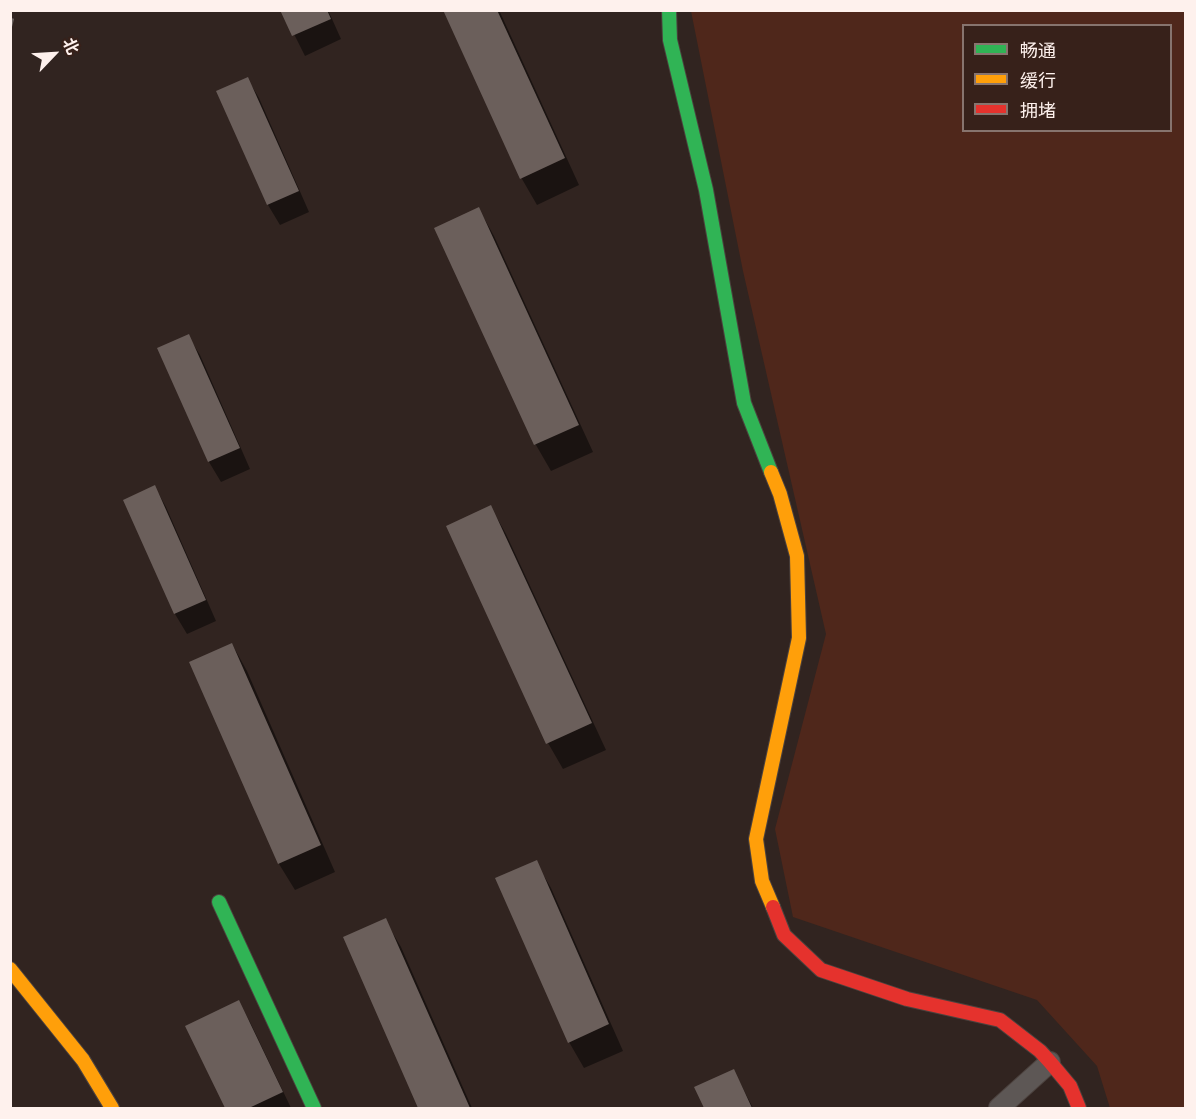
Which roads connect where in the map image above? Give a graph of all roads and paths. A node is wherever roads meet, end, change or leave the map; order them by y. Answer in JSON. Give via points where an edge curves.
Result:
{"nodes":[{"id":1,"x":669,"y":10,"type":"edge"},
{"id":2,"x":219,"y":902,"type":"dead end"},
{"id":3,"x":10,"y":969,"type":"edge"},
{"id":4,"x":1050,"y":1062,"type":"junction"},
{"id":5,"x":112,"y":1108,"type":"edge"},
{"id":6,"x":314,"y":1108,"type":"edge"},
{"id":7,"x":999,"y":1108,"type":"edge"},
{"id":8,"x":1080,"y":1108,"type":"edge"}],
"edges":[{"from":1,"to":4,"type":"street","via":[[670,40],[706,190],[744,403],[780,494],[797,556],[799,638],[756,840],[762,881],[784,935],[822,970],[907,999],[1000,1020]]},
{"from":2,"to":6,"type":"street"},
{"from":3,"to":5,"type":"street","via":[[83,1060]]},
{"from":4,"to":7,"type":"street"},
{"from":4,"to":8,"type":"street","via":[[1070,1086]]}]}
